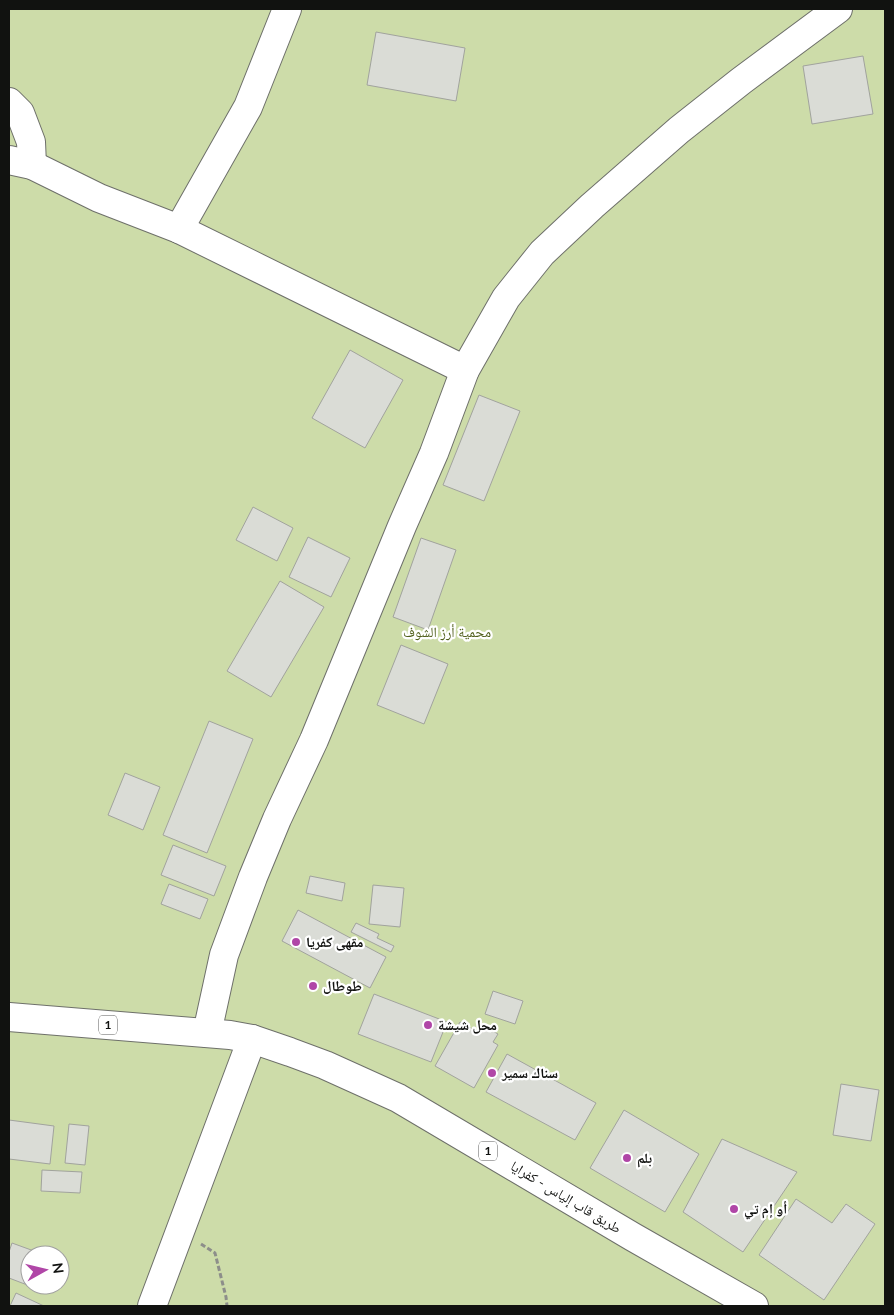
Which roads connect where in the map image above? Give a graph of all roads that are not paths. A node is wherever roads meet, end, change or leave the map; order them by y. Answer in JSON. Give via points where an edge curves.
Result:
{"nodes":[{"id":1,"x":287,"y":9,"type":"edge"},
{"id":2,"x":838,"y":9,"type":"edge"},
{"id":3,"x":9,"y":102,"type":"edge"},
{"id":4,"x":20,"y":163,"type":"edge"},
{"id":5,"x":179,"y":229,"type":"junction"},
{"id":6,"x":465,"y":370,"type":"junction"},
{"id":7,"x":9,"y":1018,"type":"edge"},
{"id":8,"x":207,"y":1034,"type":"junction"},
{"id":9,"x":252,"y":1039,"type":"junction"},
{"id":10,"x":152,"y":1306,"type":"edge"},
{"id":11,"x":754,"y":1306,"type":"edge"}],
"edges":[{"from":1,"to":5,"type":"main road","via":[[248,107]]},
{"from":2,"to":6,"type":"main road","via":[[679,130],[542,253],[506,298]]},
{"from":3,"to":4,"type":"main road","via":[[20,113],[30,142]]},
{"from":4,"to":5,"type":"main road"},
{"from":5,"to":6,"type":"main road"},
{"from":6,"to":8,"type":"main road","via":[[434,453],[318,731],[253,877],[224,955]]},
{"from":7,"to":8,"type":"main road","number":"1"},
{"from":8,"to":9,"type":"main road","name":"طريق قاب إلياس - كفرايا","number":"1"},
{"from":9,"to":10,"type":"main road"},
{"from":9,"to":11,"type":"main road","name":"طريق قاب إلياس - كفرايا","number":"1","via":[[325,1065],[398,1098]]}]}
